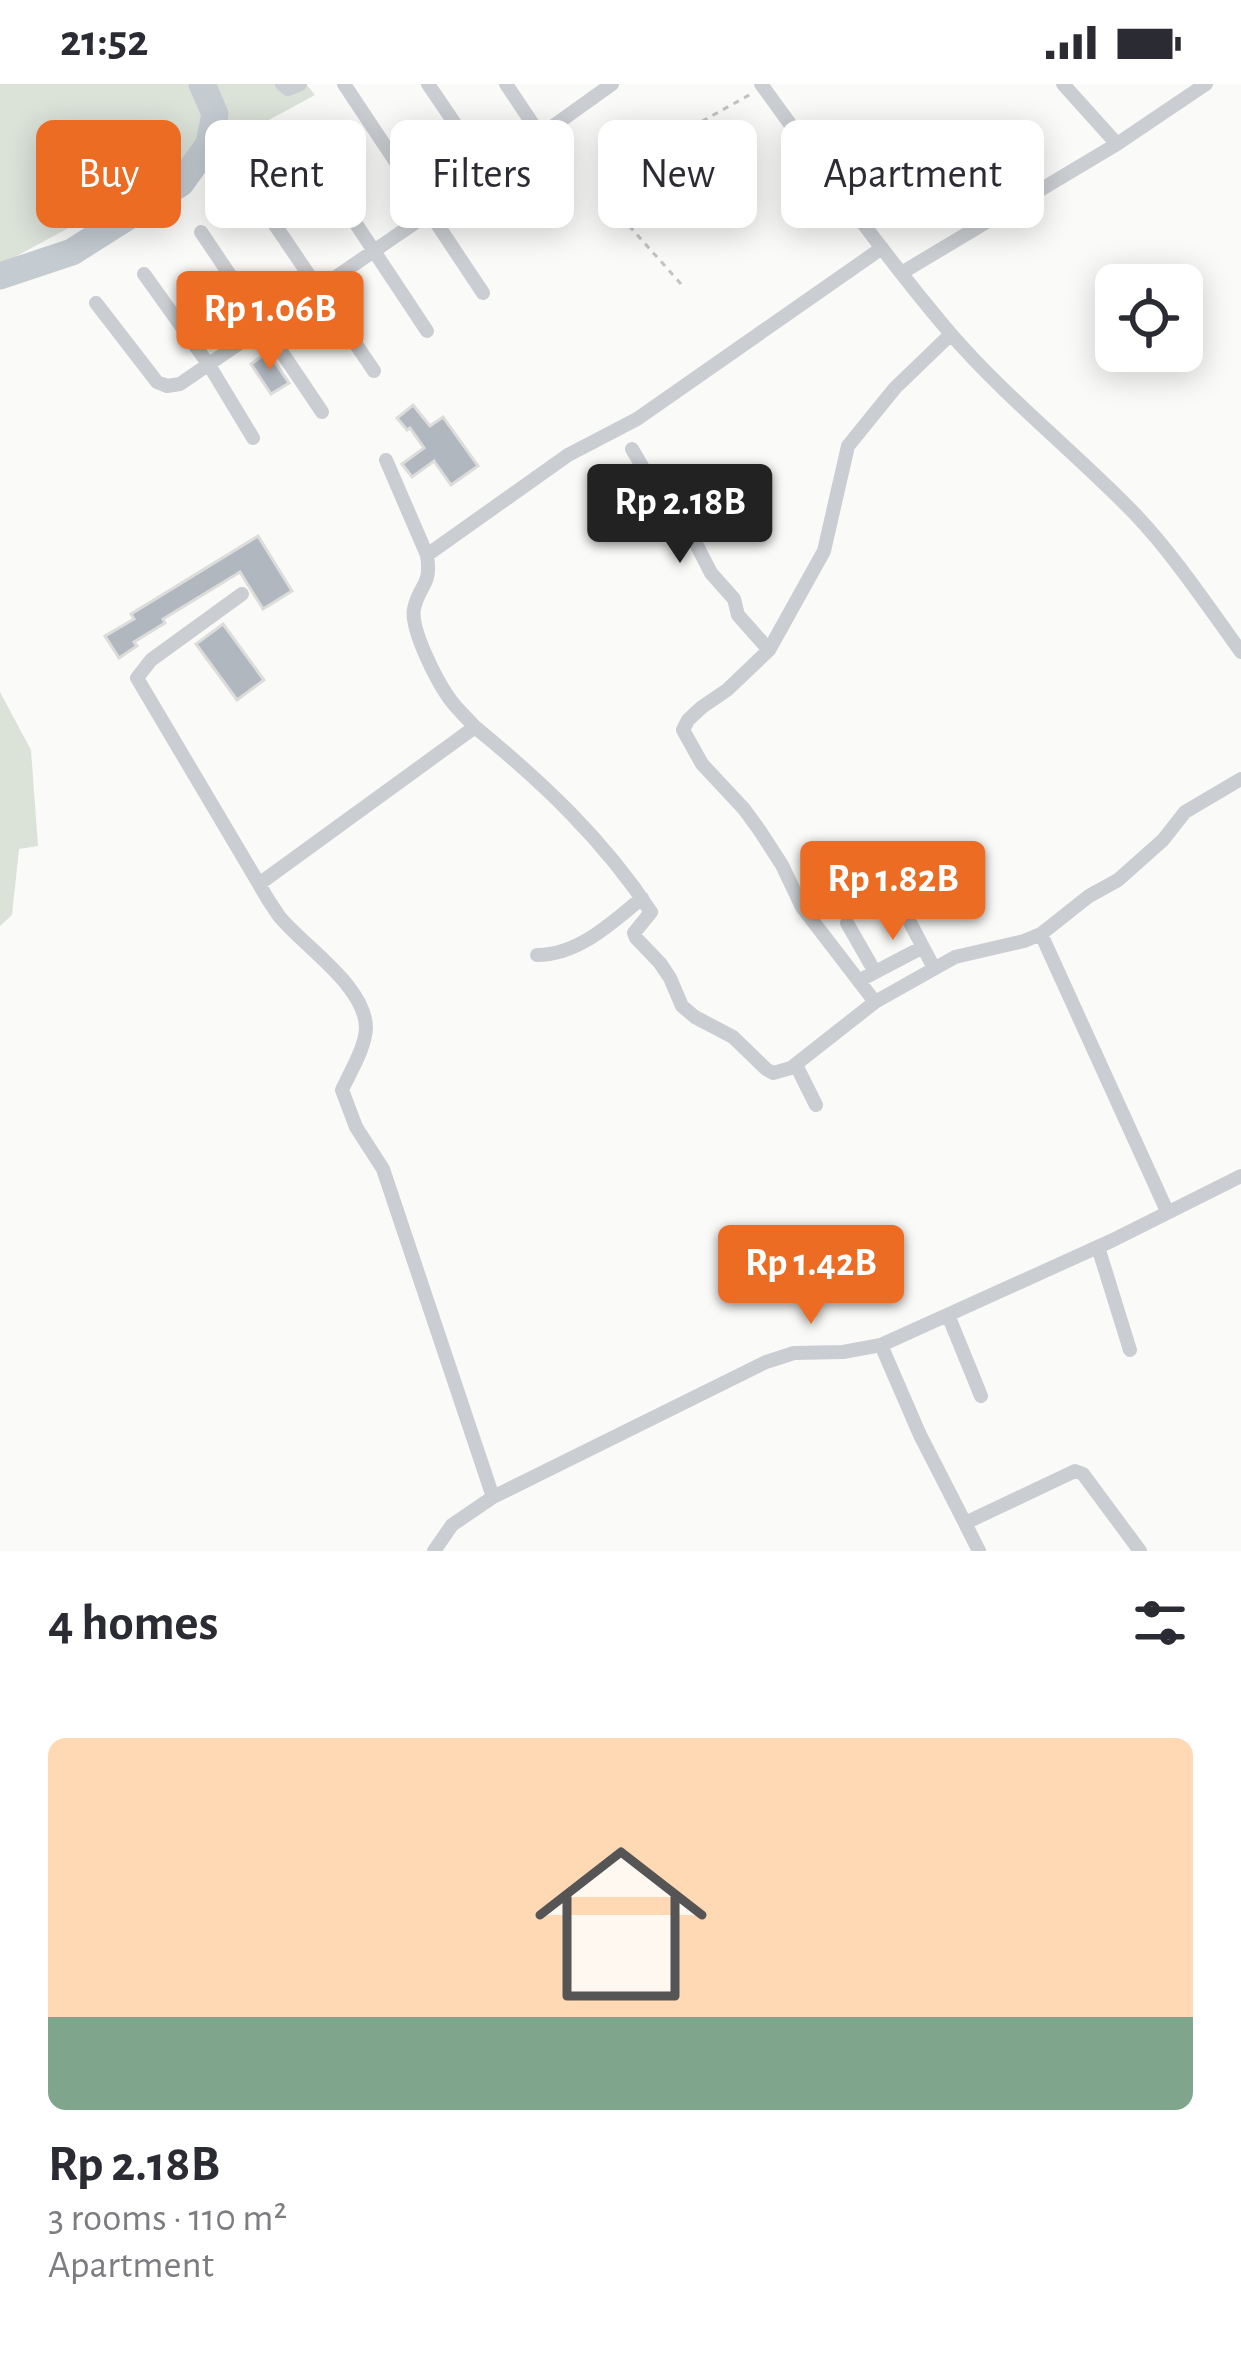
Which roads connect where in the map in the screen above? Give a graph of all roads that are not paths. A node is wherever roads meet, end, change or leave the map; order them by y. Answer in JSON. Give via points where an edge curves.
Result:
{"nodes":[{"id":1,"x":282,"y":84,"type":"edge"},
{"id":2,"x":300,"y":84,"type":"edge"},
{"id":3,"x":344,"y":84,"type":"edge"},
{"id":4,"x":428,"y":84,"type":"edge"},
{"id":5,"x":506,"y":84,"type":"edge"},
{"id":6,"x":612,"y":84,"type":"edge"},
{"id":7,"x":1063,"y":84,"type":"edge"},
{"id":8,"x":1206,"y":84,"type":"edge"},
{"id":9,"x":762,"y":86,"type":"edge"},
{"id":10,"x":453,"y":120,"type":"edge"},
{"id":11,"x":530,"y":120,"type":"edge"},
{"id":12,"x":561,"y":120,"type":"edge"},
{"id":13,"x":1118,"y":144,"type":"junction"},
{"id":14,"x":390,"y":154,"type":"edge"},
{"id":15,"x":277,"y":228,"type":"edge"},
{"id":16,"x":357,"y":228,"type":"edge"},
{"id":17,"x":409,"y":228,"type":"edge"},
{"id":18,"x":439,"y":228,"type":"edge"},
{"id":19,"x":201,"y":232,"type":"dead end"},
{"id":20,"x":882,"y":248,"type":"junction"},
{"id":21,"x":372,"y":252,"type":"junction"},
{"id":22,"x":903,"y":272,"type":"junction"},
{"id":23,"x":144,"y":274,"type":"dead end"},
{"id":24,"x":319,"y":290,"type":"junction"},
{"id":25,"x":483,"y":293,"type":"dead end"},
{"id":26,"x":96,"y":303,"type":"dead end"},
{"id":27,"x":265,"y":327,"type":"junction"},
{"id":28,"x":427,"y":331,"type":"dead end"},
{"id":29,"x":951,"y":334,"type":"junction"},
{"id":30,"x":209,"y":365,"type":"junction"},
{"id":31,"x":374,"y":370,"type":"dead end"},
{"id":32,"x":322,"y":412,"type":"dead end"},
{"id":33,"x":253,"y":439,"type":"dead end"},
{"id":34,"x":632,"y":449,"type":"dead end"},
{"id":35,"x":386,"y":460,"type":"dead end"},
{"id":36,"x":427,"y":555,"type":"junction"},
{"id":37,"x":242,"y":594,"type":"dead end"},
{"id":38,"x":769,"y":650,"type":"junction"},
{"id":39,"x":1241,"y":652,"type":"edge"},
{"id":40,"x":475,"y":727,"type":"junction"},
{"id":41,"x":1241,"y":778,"type":"edge"},
{"id":42,"x":259,"y":884,"type":"junction"},
{"id":43,"x":895,"y":894,"type":"dead end"},
{"id":44,"x":642,"y":898,"type":"junction"},
{"id":45,"x":848,"y":923,"type":"dead end"},
{"id":46,"x":1041,"y":934,"type":"junction"},
{"id":47,"x":923,"y":947,"type":"junction"},
{"id":48,"x":537,"y":955,"type":"dead end"},
{"id":49,"x":934,"y":968,"type":"junction"},
{"id":50,"x":875,"y":1002,"type":"junction"},
{"id":51,"x":796,"y":1064,"type":"junction"},
{"id":52,"x":816,"y":1105,"type":"dead end"},
{"id":53,"x":1241,"y":1175,"type":"edge"},
{"id":54,"x":1167,"y":1211,"type":"junction"},
{"id":55,"x":1098,"y":1247,"type":"junction"},
{"id":56,"x":948,"y":1315,"type":"junction"},
{"id":57,"x":881,"y":1345,"type":"junction"},
{"id":58,"x":1130,"y":1350,"type":"dead end"},
{"id":59,"x":981,"y":1396,"type":"dead end"},
{"id":60,"x":493,"y":1497,"type":"junction"},
{"id":61,"x":965,"y":1523,"type":"junction"},
{"id":62,"x":434,"y":1551,"type":"edge"},
{"id":63,"x":979,"y":1551,"type":"edge"},
{"id":64,"x":1140,"y":1551,"type":"edge"}],
"edges":[{"from":1,"to":2,"type":"street"},
{"from":3,"to":14,"type":"street"},
{"from":4,"to":10,"type":"street"},
{"from":5,"to":11,"type":"street"},
{"from":6,"to":12,"type":"street"},
{"from":7,"to":13,"type":"street"},
{"from":8,"to":13,"type":"street"},
{"from":9,"to":20,"type":"street"},
{"from":13,"to":22,"type":"street"},
{"from":15,"to":24,"type":"street"},
{"from":16,"to":21,"type":"street"},
{"from":17,"to":21,"type":"street"},
{"from":18,"to":25,"type":"street"},
{"from":19,"to":27,"type":"street"},
{"from":20,"to":22,"type":"street"},
{"from":20,"to":36,"type":"street"},
{"from":21,"to":24,"type":"street"},
{"from":21,"to":28,"type":"street"},
{"from":22,"to":29,"type":"street"},
{"from":23,"to":30,"type":"street"},
{"from":24,"to":27,"type":"street"},
{"from":24,"to":31,"type":"street"},
{"from":26,"to":30,"type":"street","via":[[157,382],[180,384]]},
{"from":27,"to":30,"type":"street"},
{"from":27,"to":32,"type":"street"},
{"from":29,"to":38,"type":"street","via":[[848,446],[824,551]]},
{"from":29,"to":39,"type":"street","via":[[1161,542]]},
{"from":30,"to":33,"type":"street"},
{"from":34,"to":38,"type":"street"},
{"from":35,"to":36,"type":"street"},
{"from":36,"to":40,"type":"street","via":[[430,573],[414,621],[440,683]]},
{"from":37,"to":42,"type":"street","via":[[137,678]]},
{"from":38,"to":50,"type":"street","via":[[683,730]]},
{"from":40,"to":42,"type":"street"},
{"from":40,"to":44,"type":"street","via":[[572,812]]},
{"from":41,"to":46,"type":"street","via":[[1185,812],[1118,880]]},
{"from":42,"to":60,"type":"street","via":[[361,1007],[366,1027],[342,1090],[383,1169]]},
{"from":43,"to":47,"type":"street"},
{"from":44,"to":48,"type":"street","via":[[567,951]]},
{"from":44,"to":51,"type":"street","via":[[652,914],[634,933],[682,1006],[773,1073]]},
{"from":45,"to":47,"type":"street","via":[[870,975]]},
{"from":46,"to":49,"type":"street"},
{"from":46,"to":54,"type":"street"},
{"from":47,"to":49,"type":"street"},
{"from":49,"to":50,"type":"street"},
{"from":50,"to":51,"type":"street"},
{"from":51,"to":52,"type":"street"},
{"from":53,"to":54,"type":"street"},
{"from":54,"to":55,"type":"street"},
{"from":55,"to":56,"type":"street"},
{"from":55,"to":58,"type":"street"},
{"from":56,"to":57,"type":"street"},
{"from":56,"to":59,"type":"street"},
{"from":57,"to":60,"type":"street","via":[[779,1356]]},
{"from":57,"to":61,"type":"street"},
{"from":60,"to":62,"type":"street","via":[[452,1526]]},
{"from":61,"to":63,"type":"street"},
{"from":61,"to":64,"type":"street","via":[[1076,1471]]}]}
